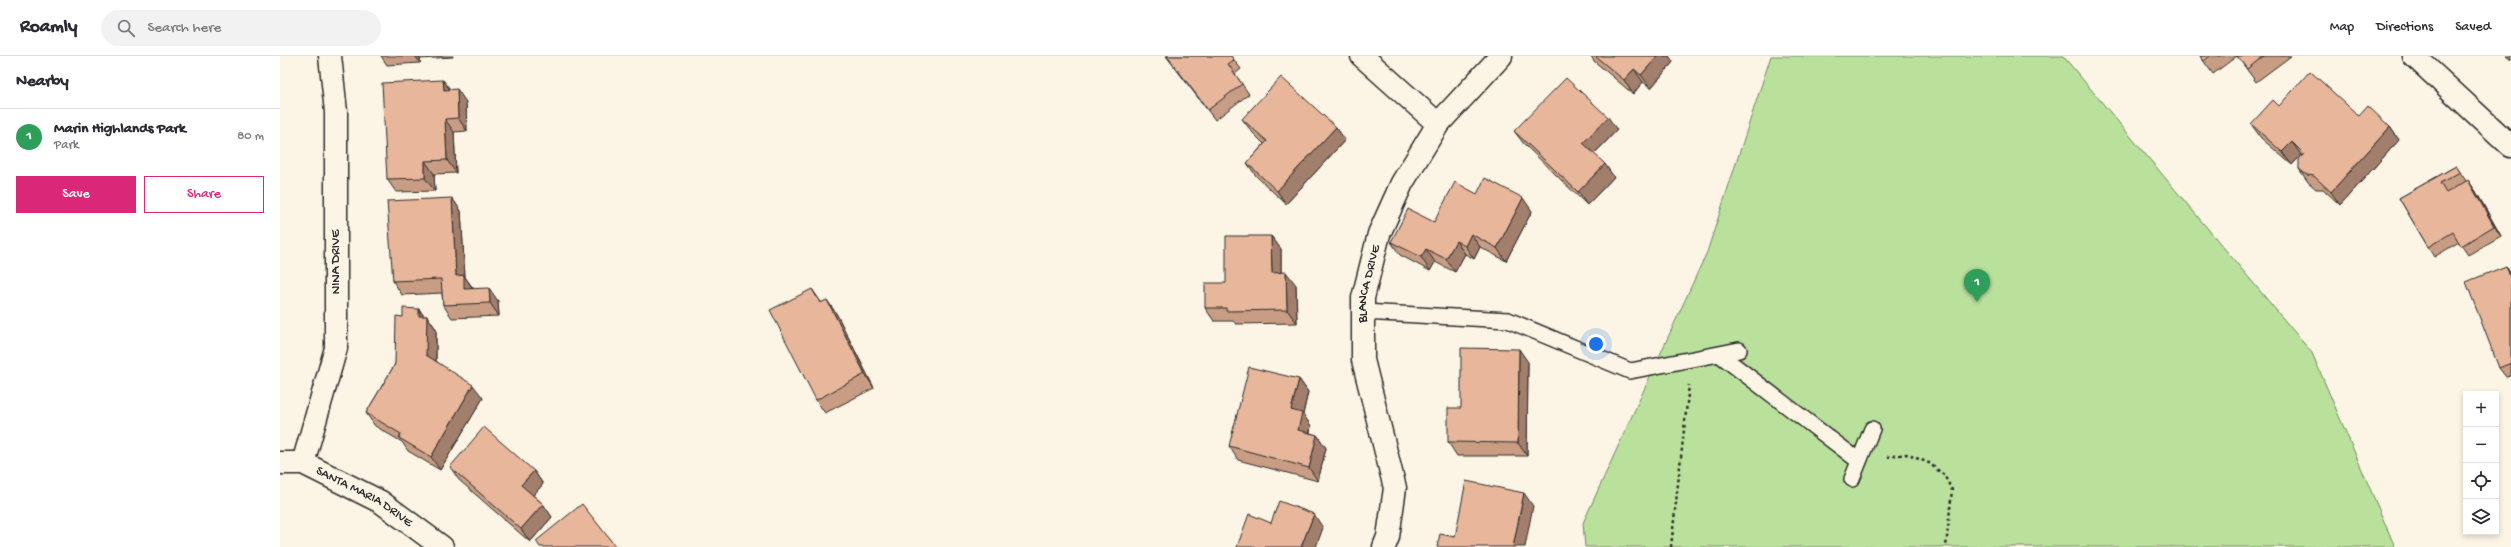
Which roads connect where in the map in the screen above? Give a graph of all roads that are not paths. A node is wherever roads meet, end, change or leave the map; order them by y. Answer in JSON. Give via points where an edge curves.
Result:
{"nodes":[{"id":1,"x":330,"y":56,"type":"edge"},
{"id":2,"x":1362,"y":56,"type":"edge"},
{"id":3,"x":1501,"y":56,"type":"edge"},
{"id":4,"x":2414,"y":56,"type":"edge"},
{"id":5,"x":1438,"y":124,"type":"junction"},
{"id":6,"x":2511,"y":146,"type":"edge"},
{"id":7,"x":1363,"y":312,"type":"junction"},
{"id":8,"x":1739,"y":350,"type":"dead end"},
{"id":9,"x":1719,"y":354,"type":"junction"},
{"id":10,"x":1872,"y":429,"type":"dead end"},
{"id":11,"x":1859,"y":461,"type":"junction"},
{"id":12,"x":280,"y":463,"type":"edge"},
{"id":13,"x":303,"y":463,"type":"junction"},
{"id":14,"x":1852,"y":479,"type":"dead end"},
{"id":15,"x":442,"y":547,"type":"edge"},
{"id":16,"x":1384,"y":547,"type":"edge"}],
"edges":[{"from":1,"to":13,"type":"street","name":"NINA DRIVE","via":[[336,112],[336,348]]},
{"from":2,"to":5,"type":"street"},
{"from":3,"to":5,"type":"street","name":"BLANCA DRIVE"},
{"from":4,"to":6,"type":"street"},
{"from":5,"to":7,"type":"street","name":"BLANCA DRIVE","via":[[1402,184],[1379,234],[1363,298]]},
{"from":7,"to":9,"type":"lane","via":[[1508,320],[1630,370]]},
{"from":7,"to":16,"type":"street","name":"BLANCA DRIVE","via":[[1363,360],[1395,488],[1388,537]]},
{"from":8,"to":9,"type":"lane"},
{"from":9,"to":11,"type":"lane"},
{"from":10,"to":11,"type":"lane"},
{"from":11,"to":14,"type":"lane"},
{"from":12,"to":13,"type":"street","name":"SANTA MARIA DRIVE"},
{"from":13,"to":15,"type":"street","name":"SANTA MARIA DRIVE","via":[[381,502]]}]}
